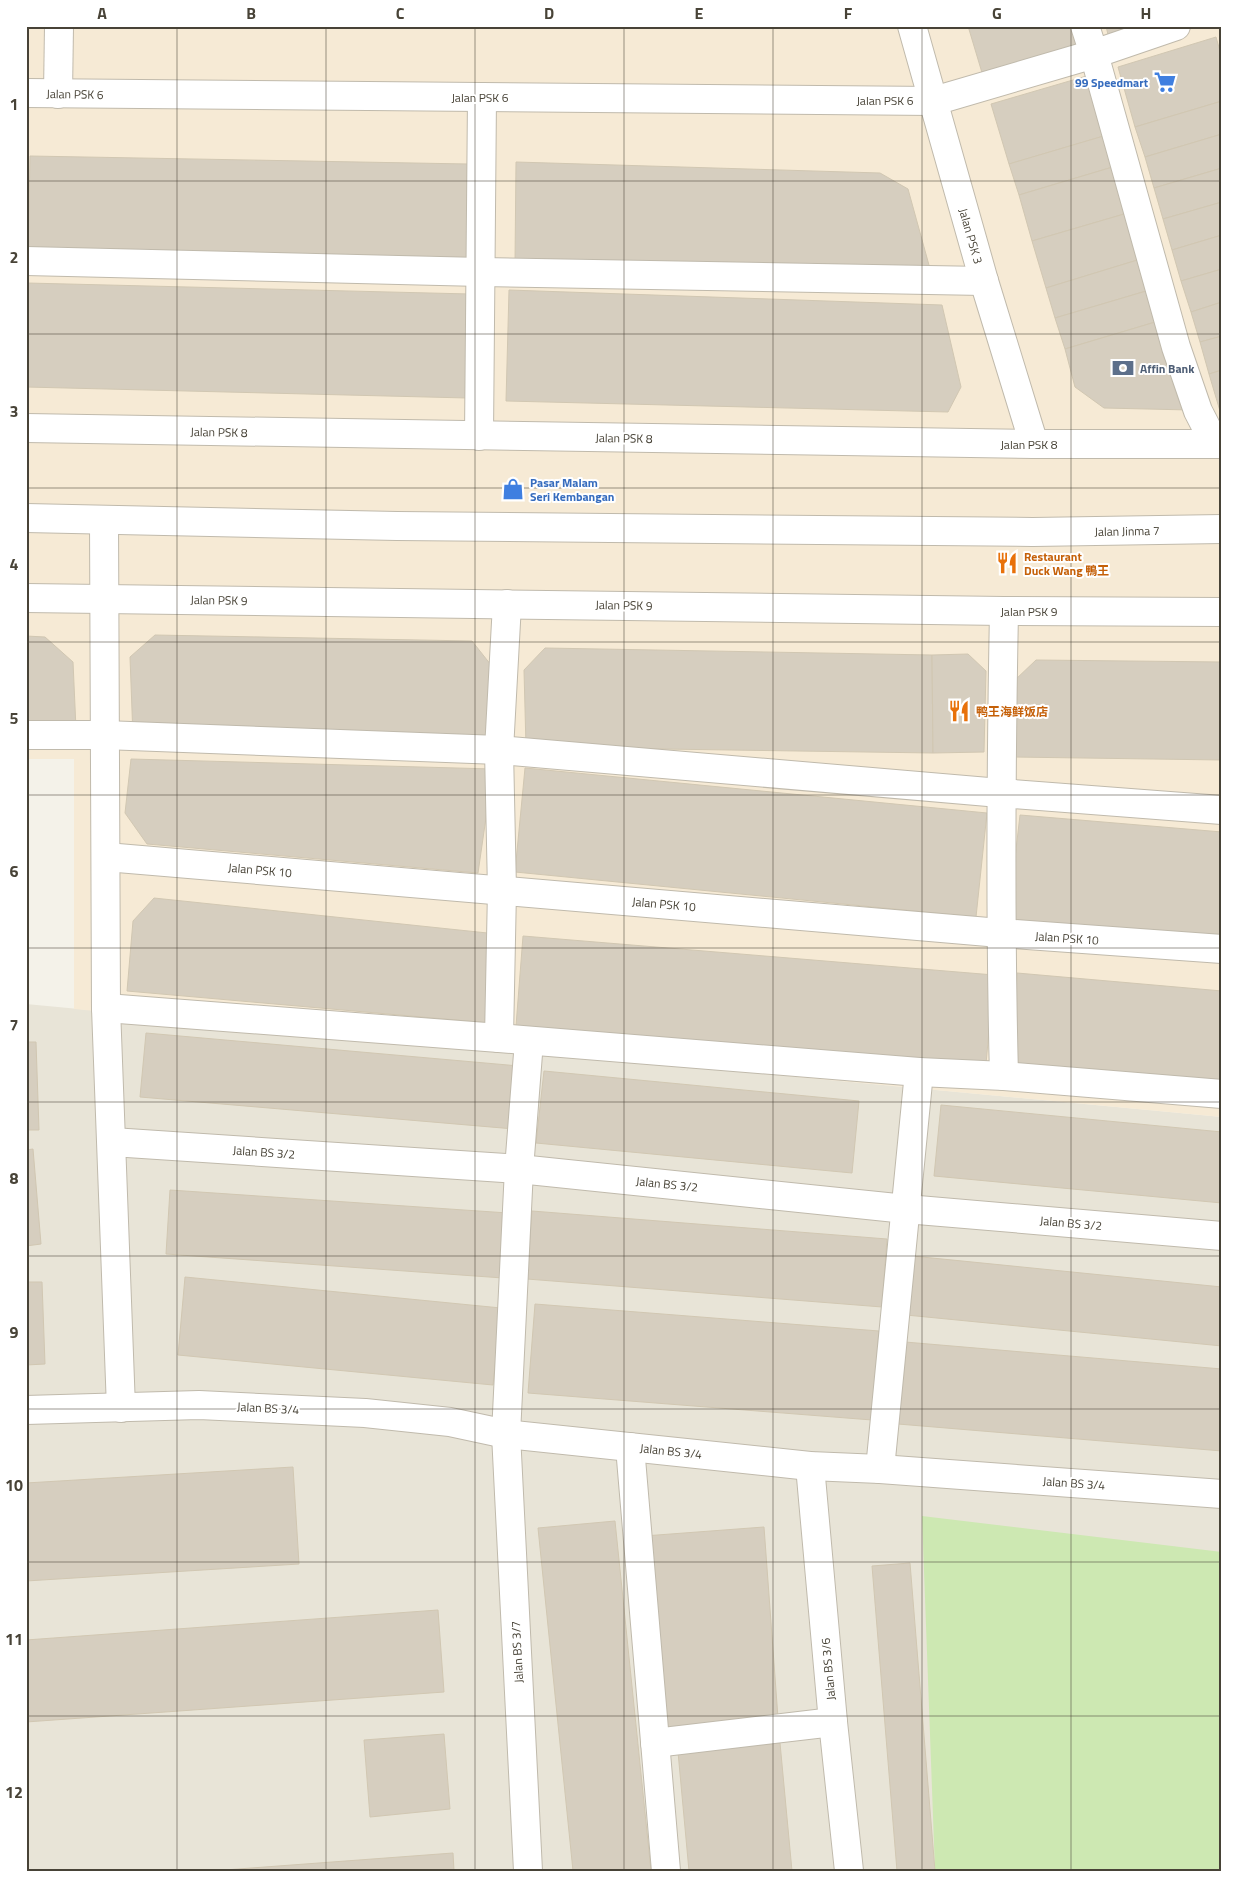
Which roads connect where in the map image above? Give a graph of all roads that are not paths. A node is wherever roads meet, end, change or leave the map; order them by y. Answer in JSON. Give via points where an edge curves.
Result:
{"nodes":[{"id":1,"x":59,"y":26,"type":"edge"},
{"id":2,"x":912,"y":26,"type":"edge"},
{"id":3,"x":1084,"y":26,"type":"edge"},
{"id":4,"x":1176,"y":26,"type":"edge"},
{"id":5,"x":1094,"y":54,"type":"junction"},
{"id":6,"x":26,"y":94,"type":"edge"},
{"id":7,"x":58,"y":94,"type":"junction"},
{"id":8,"x":482,"y":97,"type":"junction"},
{"id":9,"x":934,"y":101,"type":"junction"},
{"id":10,"x":26,"y":261,"type":"edge"},
{"id":11,"x":481,"y":272,"type":"junction"},
{"id":12,"x":984,"y":281,"type":"junction"},
{"id":13,"x":26,"y":428,"type":"edge"},
{"id":14,"x":479,"y":436,"type":"junction"},
{"id":15,"x":1034,"y":444,"type":"junction"},
{"id":16,"x":1218,"y":444,"type":"edge"},
{"id":17,"x":26,"y":518,"type":"edge"},
{"id":18,"x":104,"y":520,"type":"junction"},
{"id":19,"x":1222,"y":529,"type":"edge"},
{"id":20,"x":26,"y":598,"type":"edge"},
{"id":21,"x":103,"y":598,"type":"junction"},
{"id":22,"x":507,"y":604,"type":"junction"},
{"id":23,"x":1004,"y":611,"type":"junction"},
{"id":24,"x":1222,"y":612,"type":"edge"},
{"id":25,"x":26,"y":734,"type":"edge"},
{"id":26,"x":104,"y":736,"type":"junction"},
{"id":27,"x":499,"y":750,"type":"junction"},
{"id":28,"x":1000,"y":793,"type":"junction"},
{"id":29,"x":1222,"y":810,"type":"edge"},
{"id":30,"x":106,"y":857,"type":"junction"},
{"id":31,"x":502,"y":890,"type":"junction"},
{"id":32,"x":1000,"y":933,"type":"junction"},
{"id":33,"x":1222,"y":949,"type":"edge"},
{"id":34,"x":106,"y":1008,"type":"junction"},
{"id":35,"x":499,"y":1038,"type":"junction"},
{"id":36,"x":529,"y":1042,"type":"junction"},
{"id":37,"x":919,"y":1072,"type":"junction"},
{"id":38,"x":1004,"y":1076,"type":"junction"},
{"id":39,"x":1222,"y":1094,"type":"edge"},
{"id":40,"x":112,"y":1142,"type":"junction"},
{"id":41,"x":519,"y":1169,"type":"junction"},
{"id":42,"x":906,"y":1209,"type":"junction"},
{"id":43,"x":1222,"y":1236,"type":"edge"},
{"id":44,"x":121,"y":1408,"type":"junction"},
{"id":45,"x":26,"y":1410,"type":"edge"},
{"id":46,"x":506,"y":1434,"type":"junction"},
{"id":47,"x":630,"y":1447,"type":"junction"},
{"id":48,"x":810,"y":1466,"type":"junction"},
{"id":49,"x":880,"y":1469,"type":"junction"},
{"id":50,"x":1222,"y":1494,"type":"edge"},
{"id":51,"x":833,"y":1722,"type":"junction"},
{"id":52,"x":655,"y":1743,"type":"junction"},
{"id":53,"x":528,"y":1871,"type":"edge"},
{"id":54,"x":666,"y":1871,"type":"edge"},
{"id":55,"x":849,"y":1871,"type":"edge"}],
"edges":[{"from":1,"to":7,"type":"street"},
{"from":2,"to":9,"type":"street","name":"Jalan PSK 3"},
{"from":3,"to":5,"type":"street"},
{"from":4,"to":5,"type":"street","name":"Jalan PSK 6"},
{"from":5,"to":9,"type":"street","name":"Jalan PSK 6"},
{"from":5,"to":16,"type":"street","via":[[1176,347],[1198,411]]},
{"from":6,"to":7,"type":"street","name":"Jalan PSK 6"},
{"from":7,"to":8,"type":"street","name":"Jalan PSK 6"},
{"from":8,"to":9,"type":"street","name":"Jalan PSK 6"},
{"from":8,"to":11,"type":"street"},
{"from":9,"to":12,"type":"street","name":"Jalan PSK 3"},
{"from":10,"to":11,"type":"street"},
{"from":11,"to":12,"type":"street"},
{"from":11,"to":14,"type":"street"},
{"from":12,"to":15,"type":"street","name":"Jalan PSK 3"},
{"from":13,"to":14,"type":"street","name":"Jalan PSK 8"},
{"from":14,"to":15,"type":"street","name":"Jalan PSK 8"},
{"from":15,"to":16,"type":"street","name":"Jalan PSK 8"},
{"from":17,"to":18,"type":"street","name":"Jalan Jinma 7"},
{"from":18,"to":19,"type":"street","name":"Jalan Jinma 7","via":[[1033,532]]},
{"from":18,"to":21,"type":"street"},
{"from":20,"to":21,"type":"street","name":"Jalan PSK 9"},
{"from":21,"to":22,"type":"street","name":"Jalan PSK 9"},
{"from":21,"to":26,"type":"street"},
{"from":22,"to":23,"type":"street","name":"Jalan PSK 9"},
{"from":22,"to":27,"type":"street"},
{"from":23,"to":24,"type":"street","name":"Jalan PSK 9"},
{"from":23,"to":28,"type":"street"},
{"from":25,"to":26,"type":"street"},
{"from":26,"to":27,"type":"street"},
{"from":26,"to":30,"type":"street"},
{"from":27,"to":28,"type":"street"},
{"from":27,"to":31,"type":"street"},
{"from":28,"to":29,"type":"street"},
{"from":28,"to":32,"type":"street"},
{"from":30,"to":31,"type":"street","name":"Jalan PSK 10"},
{"from":30,"to":34,"type":"street"},
{"from":31,"to":32,"type":"street","name":"Jalan PSK 10"},
{"from":31,"to":35,"type":"street"},
{"from":32,"to":33,"type":"street","name":"Jalan PSK 10"},
{"from":32,"to":38,"type":"street"},
{"from":34,"to":35,"type":"street"},
{"from":34,"to":40,"type":"street"},
{"from":35,"to":36,"type":"street"},
{"from":36,"to":37,"type":"street"},
{"from":36,"to":41,"type":"street","name":"Jalan BS 3/7"},
{"from":37,"to":38,"type":"street"},
{"from":37,"to":42,"type":"street"},
{"from":38,"to":39,"type":"street"},
{"from":40,"to":41,"type":"street","name":"Jalan BS 3/2"},
{"from":40,"to":44,"type":"street"},
{"from":41,"to":42,"type":"street","name":"Jalan BS 3/2"},
{"from":41,"to":46,"type":"street","name":"Jalan BS 3/7"},
{"from":42,"to":43,"type":"street","name":"Jalan BS 3/2"},
{"from":42,"to":49,"type":"street"},
{"from":44,"to":45,"type":"street","name":"Jalan BS 3/4"},
{"from":44,"to":46,"type":"street","name":"Jalan BS 3/4","via":[[199,1405],[365,1413],[450,1422]]},
{"from":46,"to":47,"type":"street","name":"Jalan BS 3/4"},
{"from":46,"to":53,"type":"street","name":"Jalan BS 3/7"},
{"from":47,"to":48,"type":"street","name":"Jalan BS 3/4"},
{"from":47,"to":52,"type":"street"},
{"from":48,"to":49,"type":"street","name":"Jalan BS 3/4"},
{"from":48,"to":51,"type":"street","name":"Jalan BS 3/6"},
{"from":49,"to":50,"type":"street","name":"Jalan BS 3/4"},
{"from":51,"to":52,"type":"street"},
{"from":51,"to":55,"type":"street","name":"Jalan BS 3/6"},
{"from":52,"to":54,"type":"street"}]}
